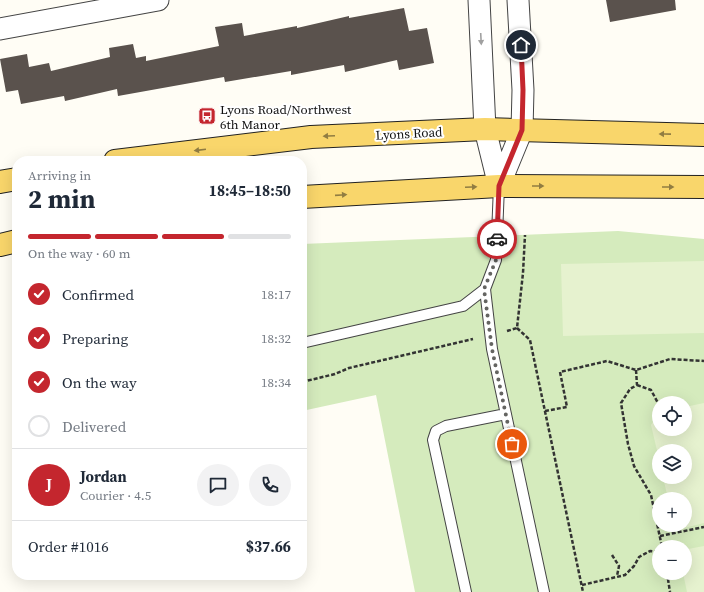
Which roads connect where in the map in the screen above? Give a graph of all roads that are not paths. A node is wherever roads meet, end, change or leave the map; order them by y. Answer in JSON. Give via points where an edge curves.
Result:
{"nodes":[{"id":1,"x":158,"y":0,"type":"edge"},
{"id":2,"x":479,"y":0,"type":"edge"},
{"id":3,"x":518,"y":0,"type":"edge"},
{"id":4,"x":0,"y":29,"type":"edge"},
{"id":5,"x":485,"y":129,"type":"junction"},
{"id":6,"x":522,"y":130,"type":"junction"},
{"id":7,"x":704,"y":135,"type":"edge"},
{"id":8,"x":156,"y":156,"type":"edge"},
{"id":9,"x":12,"y":180,"type":"edge"},
{"id":10,"x":0,"y":182,"type":"edge"},
{"id":11,"x":499,"y":186,"type":"junction"},
{"id":12,"x":704,"y":187,"type":"edge"},
{"id":13,"x":307,"y":197,"type":"edge"},
{"id":14,"x":12,"y":242,"type":"edge"},
{"id":15,"x":0,"y":245,"type":"edge"},
{"id":16,"x":484,"y":289,"type":"junction"},
{"id":17,"x":307,"y":342,"type":"edge"},
{"id":18,"x":506,"y":414,"type":"junction"},
{"id":19,"x":466,"y":592,"type":"edge"},
{"id":20,"x":544,"y":592,"type":"edge"}],
"edges":[{"from":1,"to":4,"type":"street"},
{"from":2,"to":5,"type":"street","one_way":true},
{"from":3,"to":6,"type":"street","via":[[523,90]]},
{"from":5,"to":6,"type":"main road","name":"Lyons Road"},
{"from":5,"to":8,"type":"main road","name":"Lyons Road","one_way":true,"via":[[311,137]]},
{"from":5,"to":11,"type":"street"},
{"from":7,"to":6,"type":"main road","name":"Lyons Road","one_way":true},
{"from":6,"to":11,"type":"street"},
{"from":9,"to":10,"type":"main road"},
{"from":11,"to":12,"type":"main road","one_way":true},
{"from":13,"to":11,"type":"main road","one_way":true},
{"from":11,"to":16,"type":"lane","via":[[496,260]]},
{"from":14,"to":15,"type":"main road"},
{"from":16,"to":17,"type":"lane","via":[[463,306]]},
{"from":16,"to":18,"type":"lane","via":[[490,335]]},
{"from":18,"to":19,"type":"lane","via":[[446,426],[436,431],[433,440]]},
{"from":18,"to":20,"type":"lane"}]}
